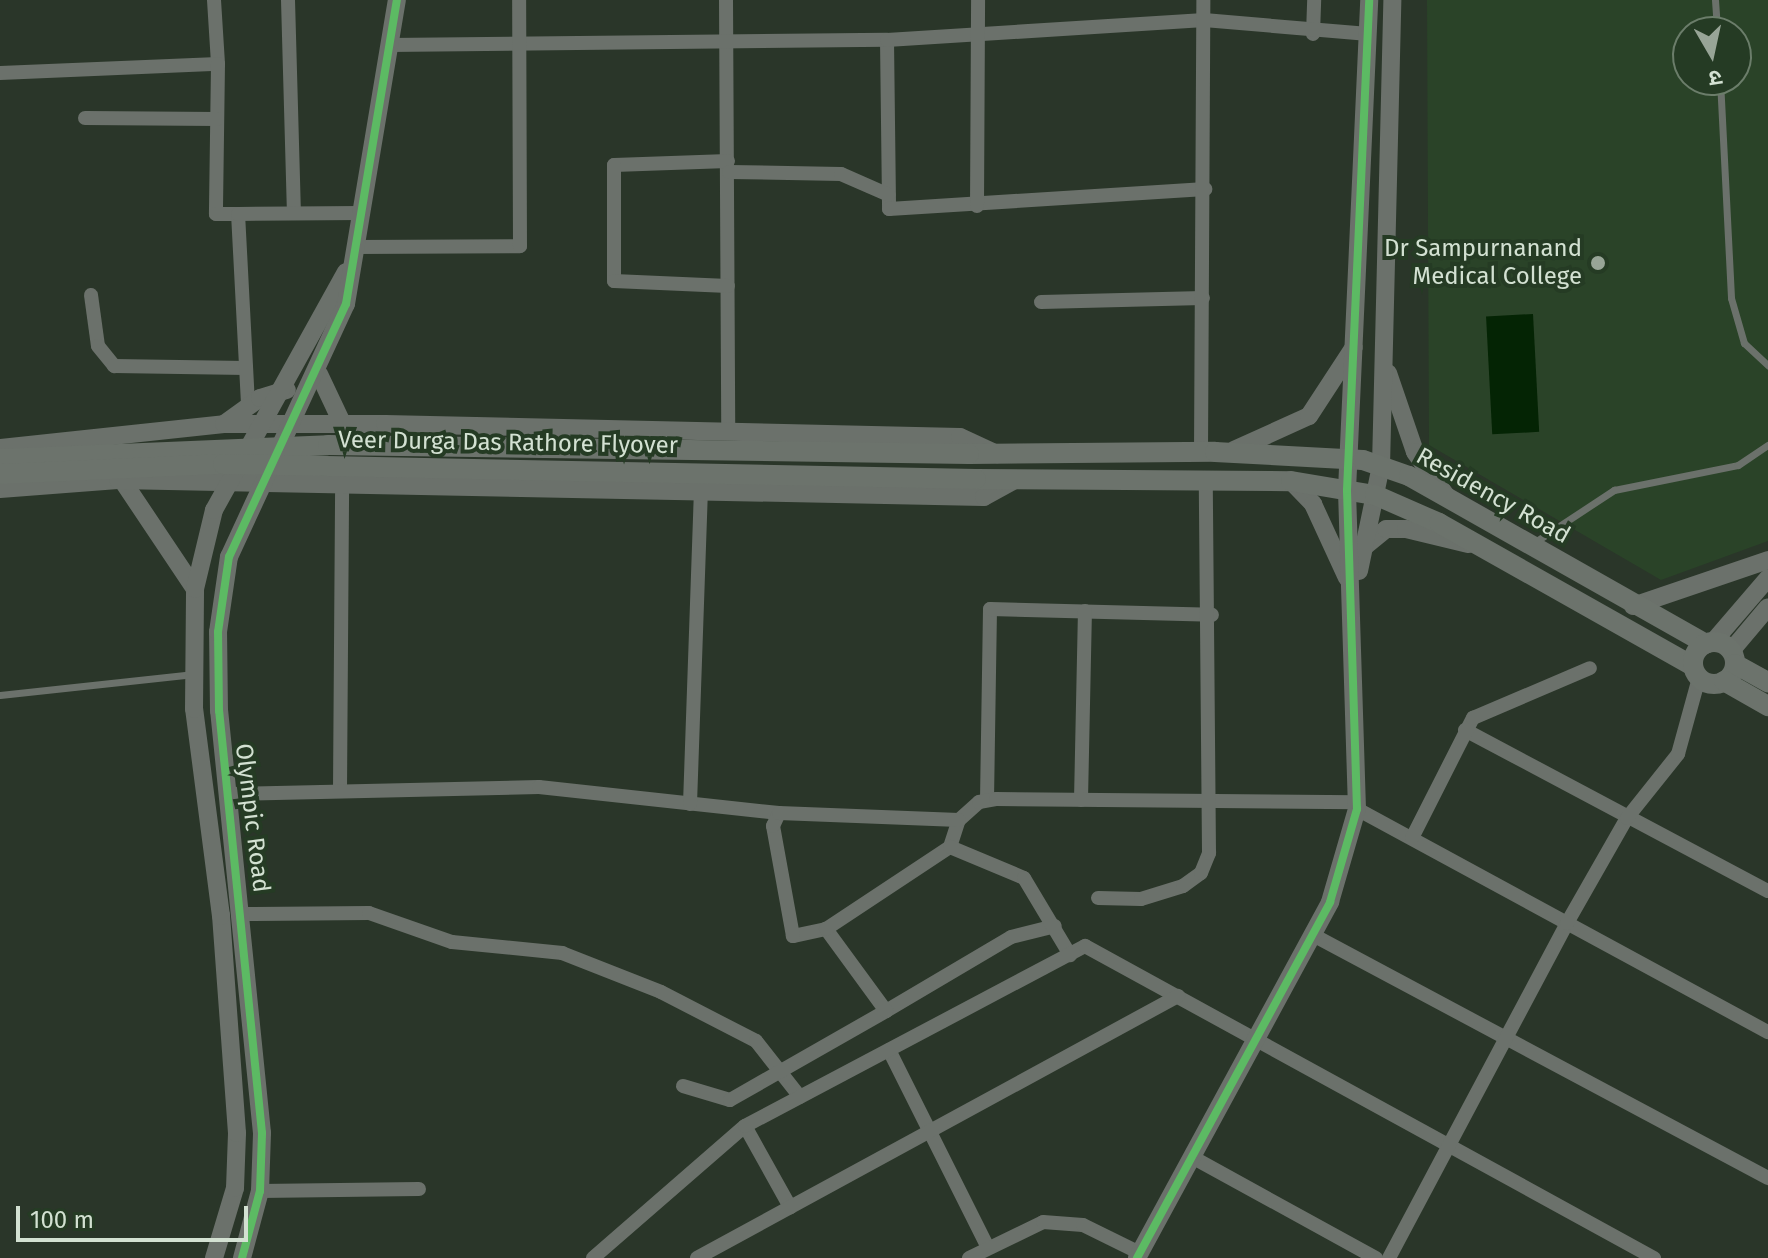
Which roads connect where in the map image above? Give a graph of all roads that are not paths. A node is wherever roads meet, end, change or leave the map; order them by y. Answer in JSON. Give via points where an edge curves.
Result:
{"nodes":[{"id":1,"x":214,"y":0,"type":"edge"},
{"id":2,"x":288,"y":0,"type":"edge"},
{"id":3,"x":397,"y":0,"type":"edge"},
{"id":4,"x":519,"y":0,"type":"edge"},
{"id":5,"x":726,"y":0,"type":"edge"},
{"id":6,"x":978,"y":0,"type":"edge"},
{"id":7,"x":1203,"y":0,"type":"edge"},
{"id":8,"x":1314,"y":0,"type":"edge"},
{"id":9,"x":1369,"y":0,"type":"edge"},
{"id":10,"x":1392,"y":0,"type":"edge"},
{"id":11,"x":1204,"y":20,"type":"junction"},
{"id":12,"x":976,"y":34,"type":"junction"},
{"id":13,"x":1313,"y":34,"type":"junction"},
{"id":14,"x":1368,"y":34,"type":"junction"},
{"id":15,"x":887,"y":40,"type":"junction"},
{"id":16,"x":520,"y":43,"type":"junction"},
{"id":17,"x":729,"y":43,"type":"junction"},
{"id":18,"x":389,"y":45,"type":"junction"},
{"id":19,"x":218,"y":64,"type":"junction"},
{"id":20,"x":0,"y":73,"type":"edge"},
{"id":21,"x":1721,"y":96,"type":"edge"},
{"id":22,"x":85,"y":118,"type":"dead end"},
{"id":23,"x":217,"y":119,"type":"junction"},
{"id":24,"x":728,"y":167,"type":"junction"},
{"id":25,"x":1205,"y":189,"type":"junction"},
{"id":26,"x":889,"y":195,"type":"junction"},
{"id":27,"x":977,"y":206,"type":"junction"},
{"id":28,"x":294,"y":213,"type":"junction"},
{"id":29,"x":361,"y":213,"type":"junction"},
{"id":30,"x":238,"y":214,"type":"junction"},
{"id":31,"x":354,"y":253,"type":"junction"},
{"id":32,"x":728,"y":286,"type":"junction"},
{"id":33,"x":91,"y":295,"type":"dead end"},
{"id":34,"x":1203,"y":298,"type":"junction"},
{"id":35,"x":1041,"y":302,"type":"dead end"},
{"id":36,"x":1358,"y":336,"type":"junction"},
{"id":37,"x":1383,"y":355,"type":"junction"},
{"id":38,"x":1768,"y":365,"type":"edge"},
{"id":39,"x":246,"y":368,"type":"junction"},
{"id":40,"x":319,"y":374,"type":"junction"},
{"id":41,"x":287,"y":390,"type":"junction"},
{"id":42,"x":248,"y":404,"type":"junction"},
{"id":43,"x":224,"y":424,"type":"junction"},
{"id":44,"x":265,"y":425,"type":"junction"},
{"id":45,"x":289,"y":425,"type":"junction"},
{"id":46,"x":343,"y":425,"type":"junction"},
{"id":47,"x":728,"y":431,"type":"junction"},
{"id":48,"x":122,"y":436,"type":"junction"},
{"id":49,"x":1768,"y":445,"type":"edge"},
{"id":50,"x":0,"y":448,"type":"edge"},
{"id":51,"x":1208,"y":452,"type":"junction"},
{"id":52,"x":997,"y":454,"type":"junction"},
{"id":53,"x":1349,"y":458,"type":"junction"},
{"id":54,"x":0,"y":459,"type":"edge"},
{"id":55,"x":1381,"y":466,"type":"junction"},
{"id":56,"x":0,"y":474,"type":"edge"},
{"id":57,"x":1016,"y":479,"type":"junction"},
{"id":58,"x":118,"y":480,"type":"junction"},
{"id":59,"x":1206,"y":480,"type":"junction"},
{"id":60,"x":1291,"y":481,"type":"junction"},
{"id":61,"x":227,"y":484,"type":"junction"},
{"id":62,"x":263,"y":485,"type":"junction"},
{"id":63,"x":342,"y":488,"type":"junction"},
{"id":64,"x":0,"y":489,"type":"edge"},
{"id":65,"x":1347,"y":490,"type":"junction"},
{"id":66,"x":701,"y":492,"type":"junction"},
{"id":67,"x":1375,"y":495,"type":"junction"},
{"id":68,"x":1451,"y":501,"type":"junction"},
{"id":69,"x":1531,"y":545,"type":"junction"},
{"id":70,"x":1364,"y":547,"type":"junction"},
{"id":71,"x":1486,"y":549,"type":"junction"},
{"id":72,"x":1768,"y":560,"type":"edge"},
{"id":73,"x":1768,"y":578,"type":"edge"},
{"id":74,"x":195,"y":589,"type":"junction"},
{"id":75,"x":1353,"y":596,"type":"junction"},
{"id":76,"x":1633,"y":606,"type":"junction"},
{"id":77,"x":1768,"y":607,"type":"edge"},
{"id":78,"x":1085,"y":611,"type":"junction"},
{"id":79,"x":1212,"y":615,"type":"junction"},
{"id":80,"x":1722,"y":656,"type":"junction"},
{"id":81,"x":1590,"y":668,"type":"dead end"},
{"id":82,"x":1696,"y":672,"type":"junction"},
{"id":83,"x":192,"y":674,"type":"junction"},
{"id":84,"x":1768,"y":682,"type":"edge"},
{"id":85,"x":0,"y":695,"type":"edge"},
{"id":86,"x":1768,"y":706,"type":"edge"},
{"id":87,"x":1465,"y":730,"type":"junction"},
{"id":88,"x":340,"y":790,"type":"junction"},
{"id":89,"x":231,"y":794,"type":"junction"},
{"id":90,"x":987,"y":800,"type":"junction"},
{"id":91,"x":1081,"y":800,"type":"junction"},
{"id":92,"x":1212,"y":801,"type":"junction"},
{"id":93,"x":690,"y":804,"type":"junction"},
{"id":94,"x":1357,"y":805,"type":"junction"},
{"id":95,"x":779,"y":813,"type":"junction"},
{"id":96,"x":1627,"y":818,"type":"junction"},
{"id":97,"x":959,"y":820,"type":"junction"},
{"id":98,"x":1412,"y":838,"type":"junction"},
{"id":99,"x":950,"y":847,"type":"junction"},
{"id":100,"x":1768,"y":891,"type":"edge"},
{"id":101,"x":1098,"y":898,"type":"dead end"},
{"id":102,"x":244,"y":914,"type":"junction"},
{"id":103,"x":1567,"y":923,"type":"junction"},
{"id":104,"x":1055,"y":926,"type":"junction"},
{"id":105,"x":826,"y":929,"type":"junction"},
{"id":106,"x":1313,"y":935,"type":"junction"},
{"id":107,"x":1070,"y":955,"type":"junction"},
{"id":108,"x":1178,"y":996,"type":"junction"},
{"id":109,"x":886,"y":1011,"type":"junction"},
{"id":110,"x":1768,"y":1032,"type":"edge"},
{"id":111,"x":1506,"y":1037,"type":"junction"},
{"id":112,"x":1256,"y":1038,"type":"junction"},
{"id":113,"x":889,"y":1050,"type":"junction"},
{"id":114,"x":782,"y":1071,"type":"junction"},
{"id":115,"x":683,"y":1086,"type":"dead end"},
{"id":116,"x":800,"y":1097,"type":"junction"},
{"id":117,"x":745,"y":1126,"type":"junction"},
{"id":118,"x":930,"y":1131,"type":"junction"},
{"id":119,"x":1449,"y":1143,"type":"junction"},
{"id":120,"x":1192,"y":1157,"type":"junction"},
{"id":121,"x":1768,"y":1178,"type":"edge"},
{"id":122,"x":419,"y":1189,"type":"dead end"},
{"id":123,"x":260,"y":1191,"type":"junction"},
{"id":124,"x":790,"y":1207,"type":"junction"},
{"id":125,"x":223,"y":1238,"type":"junction"},
{"id":126,"x":988,"y":1248,"type":"junction"},
{"id":127,"x":246,"y":1256,"type":"edge"},
{"id":128,"x":1142,"y":1256,"type":"edge"},
{"id":129,"x":1644,"y":1256,"type":"edge"},
{"id":130,"x":214,"y":1258,"type":"edge"},
{"id":131,"x":593,"y":1258,"type":"edge"},
{"id":132,"x":697,"y":1258,"type":"edge"},
{"id":133,"x":969,"y":1258,"type":"edge"},
{"id":134,"x":1376,"y":1258,"type":"edge"},
{"id":135,"x":1389,"y":1258,"type":"edge"}],
"edges":[{"from":1,"to":19,"type":"street"},
{"from":2,"to":28,"type":"street"},
{"from":3,"to":18,"type":"street","name":"Olympic Road"},
{"from":4,"to":16,"type":"street"},
{"from":5,"to":17,"type":"street"},
{"from":6,"to":12,"type":"street"},
{"from":7,"to":11,"type":"street"},
{"from":8,"to":13,"type":"street"},
{"from":9,"to":14,"type":"street"},
{"from":10,"to":37,"type":"street"},
{"from":11,"to":12,"type":"street"},
{"from":11,"to":13,"type":"street"},
{"from":11,"to":25,"type":"street"},
{"from":12,"to":15,"type":"street"},
{"from":12,"to":27,"type":"street"},
{"from":13,"to":14,"type":"street"},
{"from":14,"to":36,"type":"street"},
{"from":15,"to":17,"type":"street"},
{"from":15,"to":26,"type":"street"},
{"from":16,"to":17,"type":"street"},
{"from":16,"to":18,"type":"street"},
{"from":16,"to":31,"type":"street","via":[[520,246]]},
{"from":17,"to":24,"type":"street"},
{"from":18,"to":29,"type":"street","name":"Olympic Road"},
{"from":19,"to":20,"type":"street"},
{"from":19,"to":23,"type":"street"},
{"from":21,"to":38,"type":"lane","via":[[1731,298],[1744,343]]},
{"from":22,"to":23,"type":"street"},
{"from":23,"to":30,"type":"street","via":[[216,214]]},
{"from":24,"to":26,"type":"street","via":[[841,174]]},
{"from":24,"to":32,"type":"street"},
{"from":24,"to":32,"type":"street","via":[[614,165],[614,281]]},
{"from":25,"to":27,"type":"street"},
{"from":25,"to":34,"type":"street"},
{"from":26,"to":27,"type":"street","via":[[889,209]]},
{"from":28,"to":29,"type":"street"},
{"from":28,"to":30,"type":"street"},
{"from":29,"to":31,"type":"street","name":"Olympic Road"},
{"from":30,"to":39,"type":"street"},
{"from":31,"to":40,"type":"street","name":"Olympic Road","via":[[346,304]]},
{"from":31,"to":41,"type":"street","name":"Olympic Road"},
{"from":32,"to":47,"type":"street"},
{"from":33,"to":39,"type":"street","via":[[98,346],[114,366]]},
{"from":34,"to":35,"type":"street"},
{"from":34,"to":51,"type":"street"},
{"from":36,"to":51,"type":"street","via":[[1309,416],[1245,448]]},
{"from":36,"to":53,"type":"street"},
{"from":37,"to":55,"type":"street"},
{"from":37,"to":68,"type":"street","via":[[1415,452]]},
{"from":39,"to":42,"type":"street"},
{"from":40,"to":45,"type":"street","name":"Olympic Road"},
{"from":40,"to":46,"type":"street"},
{"from":41,"to":42,"type":"street"},
{"from":41,"to":44,"type":"street","name":"Olympic Road"},
{"from":42,"to":43,"type":"street"},
{"from":43,"to":44,"type":"street"},
{"from":43,"to":48,"type":"street"},
{"from":44,"to":45,"type":"street"},
{"from":44,"to":61,"type":"street","name":"Olympic Road"},
{"from":45,"to":46,"type":"street"},
{"from":45,"to":62,"type":"street","name":"Olympic Road"},
{"from":46,"to":47,"type":"street"},
{"from":47,"to":52,"type":"street","via":[[972,438]]},
{"from":48,"to":50,"type":"street"},
{"from":48,"to":58,"type":"street"},
{"from":49,"to":69,"type":"lane","via":[[1738,465],[1614,490]]},
{"from":51,"to":52,"type":"main road","name":"Residency Road"},
{"from":51,"to":53,"type":"main road","name":"Residency Road"},
{"from":52,"to":54,"type":"main road","name":"Veer Durga Das Rathore Flyover","bridge":true,"via":[[328,445]]},
{"from":53,"to":55,"type":"main road","name":"Residency Road"},
{"from":53,"to":65,"type":"street"},
{"from":55,"to":67,"type":"street"},
{"from":55,"to":68,"type":"main road","name":"Residency Road"},
{"from":56,"to":57,"type":"main road","name":"Veer Durga Das Rathore Flyover","bridge":true,"via":[[223,464]]},
{"from":57,"to":59,"type":"main road","name":"Residency Road"},
{"from":57,"to":66,"type":"street","via":[[984,497]]},
{"from":58,"to":61,"type":"street"},
{"from":58,"to":64,"type":"street"},
{"from":58,"to":74,"type":"street"},
{"from":59,"to":60,"type":"main road","name":"Residency Road"},
{"from":59,"to":79,"type":"street"},
{"from":60,"to":65,"type":"main road","name":"Residency Road"},
{"from":60,"to":75,"type":"street","via":[[1313,504]]},
{"from":61,"to":62,"type":"street"},
{"from":61,"to":74,"type":"street","name":"Olympic Road"},
{"from":62,"to":63,"type":"street"},
{"from":62,"to":89,"type":"street","name":"Olympic Road","via":[[229,557],[218,632]]},
{"from":63,"to":66,"type":"street"},
{"from":63,"to":88,"type":"street"},
{"from":65,"to":67,"type":"main road","name":"Residency Road"},
{"from":65,"to":75,"type":"street"},
{"from":66,"to":93,"type":"street"},
{"from":67,"to":70,"type":"street"},
{"from":67,"to":71,"type":"main road","name":"Residency Road"},
{"from":68,"to":69,"type":"main road","name":"Residency Road"},
{"from":69,"to":76,"type":"main road","name":"Residency Road"},
{"from":70,"to":71,"type":"street","via":[[1386,529],[1406,529]]},
{"from":70,"to":75,"type":"street"},
{"from":71,"to":82,"type":"main road","name":"Residency Road"},
{"from":72,"to":76,"type":"street"},
{"from":73,"to":80,"type":"street"},
{"from":74,"to":83,"type":"street","name":"Olympic Road"},
{"from":75,"to":94,"type":"street"},
{"from":76,"to":80,"type":"main road","name":"Residency Road"},
{"from":77,"to":80,"type":"street"},
{"from":78,"to":79,"type":"street"},
{"from":78,"to":90,"type":"street","via":[[990,609]]},
{"from":78,"to":91,"type":"street"},
{"from":79,"to":92,"type":"street"},
{"from":80,"to":82,"type":"main road"},
{"from":80,"to":82,"type":"main road"},
{"from":80,"to":84,"type":"main road","name":"Residency Road"},
{"from":80,"to":86,"type":"main road","name":"Residency Road"},
{"from":81,"to":87,"type":"street","via":[[1482,709]]},
{"from":82,"to":96,"type":"street","via":[[1678,754]]},
{"from":83,"to":85,"type":"lane"},
{"from":83,"to":125,"type":"street","name":"Olympic Road","via":[[232,1038],[236,1164]]},
{"from":87,"to":96,"type":"street"},
{"from":87,"to":98,"type":"street"},
{"from":88,"to":89,"type":"street"},
{"from":88,"to":93,"type":"street","via":[[539,787]]},
{"from":89,"to":102,"type":"street","name":"Olympic Road"},
{"from":90,"to":91,"type":"street"},
{"from":90,"to":97,"type":"street"},
{"from":91,"to":92,"type":"street"},
{"from":92,"to":94,"type":"street"},
{"from":92,"to":101,"type":"street","via":[[1209,853],[1193,880],[1141,899]]},
{"from":93,"to":95,"type":"street"},
{"from":94,"to":98,"type":"street"},
{"from":94,"to":106,"type":"street","via":[[1348,856]]},
{"from":95,"to":97,"type":"street"},
{"from":95,"to":105,"type":"street","via":[[773,826],[793,936]]},
{"from":96,"to":100,"type":"street"},
{"from":96,"to":103,"type":"street"},
{"from":97,"to":99,"type":"street"},
{"from":98,"to":103,"type":"street"},
{"from":99,"to":104,"type":"street","via":[[1024,878]]},
{"from":99,"to":105,"type":"street"},
{"from":102,"to":114,"type":"street","via":[[369,913],[452,942],[543,947],[678,1000],[756,1041]]},
{"from":102,"to":123,"type":"street","name":"Olympic Road"},
{"from":103,"to":110,"type":"street"},
{"from":103,"to":111,"type":"street"},
{"from":104,"to":107,"type":"street"},
{"from":104,"to":109,"type":"street","via":[[1011,937]]},
{"from":105,"to":109,"type":"street"},
{"from":106,"to":111,"type":"street"},
{"from":106,"to":112,"type":"street"},
{"from":107,"to":108,"type":"street","via":[[1085,946]]},
{"from":107,"to":113,"type":"street"},
{"from":108,"to":112,"type":"street"},
{"from":108,"to":118,"type":"street"},
{"from":109,"to":114,"type":"street"},
{"from":111,"to":119,"type":"street"},
{"from":111,"to":121,"type":"street"},
{"from":112,"to":119,"type":"street"},
{"from":112,"to":120,"type":"street"},
{"from":113,"to":116,"type":"street"},
{"from":113,"to":118,"type":"street"},
{"from":114,"to":115,"type":"street","via":[[730,1100]]},
{"from":114,"to":116,"type":"street"},
{"from":116,"to":117,"type":"street"},
{"from":117,"to":124,"type":"street"},
{"from":117,"to":131,"type":"street"},
{"from":118,"to":124,"type":"street"},
{"from":118,"to":126,"type":"street"},
{"from":119,"to":129,"type":"street"},
{"from":119,"to":135,"type":"street"},
{"from":120,"to":128,"type":"street"},
{"from":120,"to":134,"type":"street"},
{"from":122,"to":123,"type":"street"},
{"from":123,"to":127,"type":"street","name":"Olympic Road"},
{"from":124,"to":132,"type":"street"},
{"from":125,"to":127,"type":"street"},
{"from":125,"to":130,"type":"street","name":"Olympic Road"},
{"from":126,"to":128,"type":"street","via":[[1043,1222],[1070,1222]]},
{"from":126,"to":133,"type":"street"}]}
